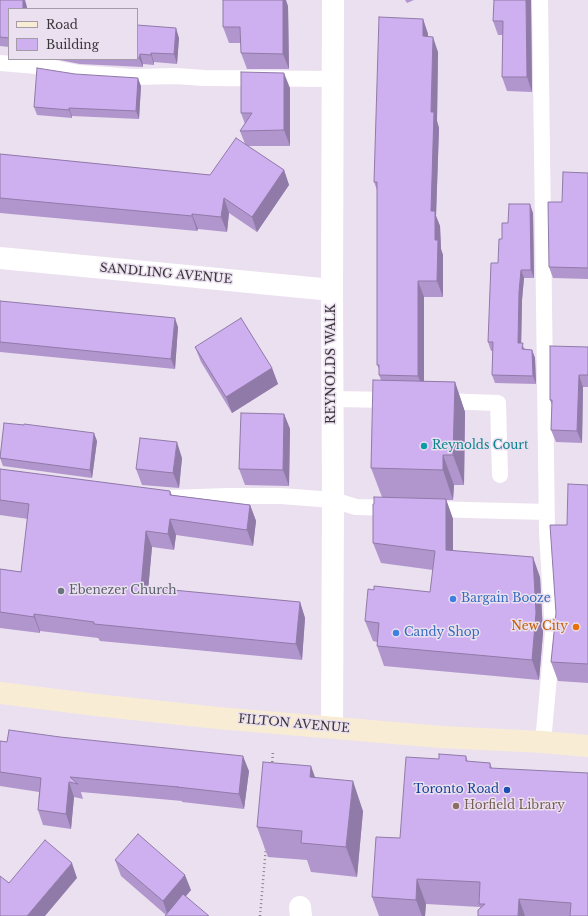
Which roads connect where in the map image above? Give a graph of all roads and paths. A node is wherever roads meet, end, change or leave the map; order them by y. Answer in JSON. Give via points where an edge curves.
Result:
{"nodes":[{"id":1,"x":333,"y":0,"type":"edge"},
{"id":2,"x":540,"y":0,"type":"edge"},
{"id":3,"x":0,"y":64,"type":"edge"},
{"id":4,"x":333,"y":79,"type":"junction"},
{"id":5,"x":0,"y":258,"type":"edge"},
{"id":6,"x":332,"y":290,"type":"junction"},
{"id":7,"x":332,"y":399,"type":"junction"},
{"id":8,"x":406,"y":401,"type":"edge"},
{"id":9,"x":429,"y":401,"type":"edge"},
{"id":10,"x":500,"y":475,"type":"dead end"},
{"id":11,"x":156,"y":496,"type":"edge"},
{"id":12,"x":333,"y":500,"type":"junction"},
{"id":13,"x":547,"y":512,"type":"junction"},
{"id":14,"x":0,"y":693,"type":"edge"},
{"id":15,"x":275,"y":723,"type":"junction"},
{"id":16,"x":332,"y":727,"type":"junction"},
{"id":17,"x":543,"y":742,"type":"junction"},
{"id":18,"x":588,"y":746,"type":"edge"},
{"id":19,"x":272,"y":769,"type":"edge"},
{"id":20,"x":266,"y":846,"type":"edge"},
{"id":21,"x":260,"y":916,"type":"edge"}],
"edges":[{"from":1,"to":4,"type":"street","name":"REYNOLDS WALK"},
{"from":2,"to":13,"type":"lane"},
{"from":3,"to":4,"type":"lane","via":[[133,77]]},
{"from":4,"to":6,"type":"street","name":"REYNOLDS WALK"},
{"from":5,"to":6,"type":"street","name":"SANDLING AVENUE"},
{"from":6,"to":7,"type":"street","name":"REYNOLDS WALK"},
{"from":7,"to":8,"type":"lane"},
{"from":7,"to":12,"type":"street","name":"REYNOLDS WALK"},
{"from":9,"to":10,"type":"lane","via":[[498,403]]},
{"from":11,"to":12,"type":"lane","via":[[271,496]]},
{"from":12,"to":13,"type":"lane","via":[[356,507]]},
{"from":12,"to":16,"type":"street","name":"REYNOLDS WALK"},
{"from":13,"to":17,"type":"lane","via":[[552,633]]},
{"from":14,"to":15,"type":"street","name":"FILTON AVENUE"},
{"from":15,"to":16,"type":"street","name":"FILTON AVENUE"},
{"from":15,"to":19,"type":"path"},
{"from":16,"to":17,"type":"street","name":"FILTON AVENUE","via":[[441,737]]},
{"from":17,"to":18,"type":"street","name":"FILTON AVENUE"},
{"from":20,"to":21,"type":"path"}]}
